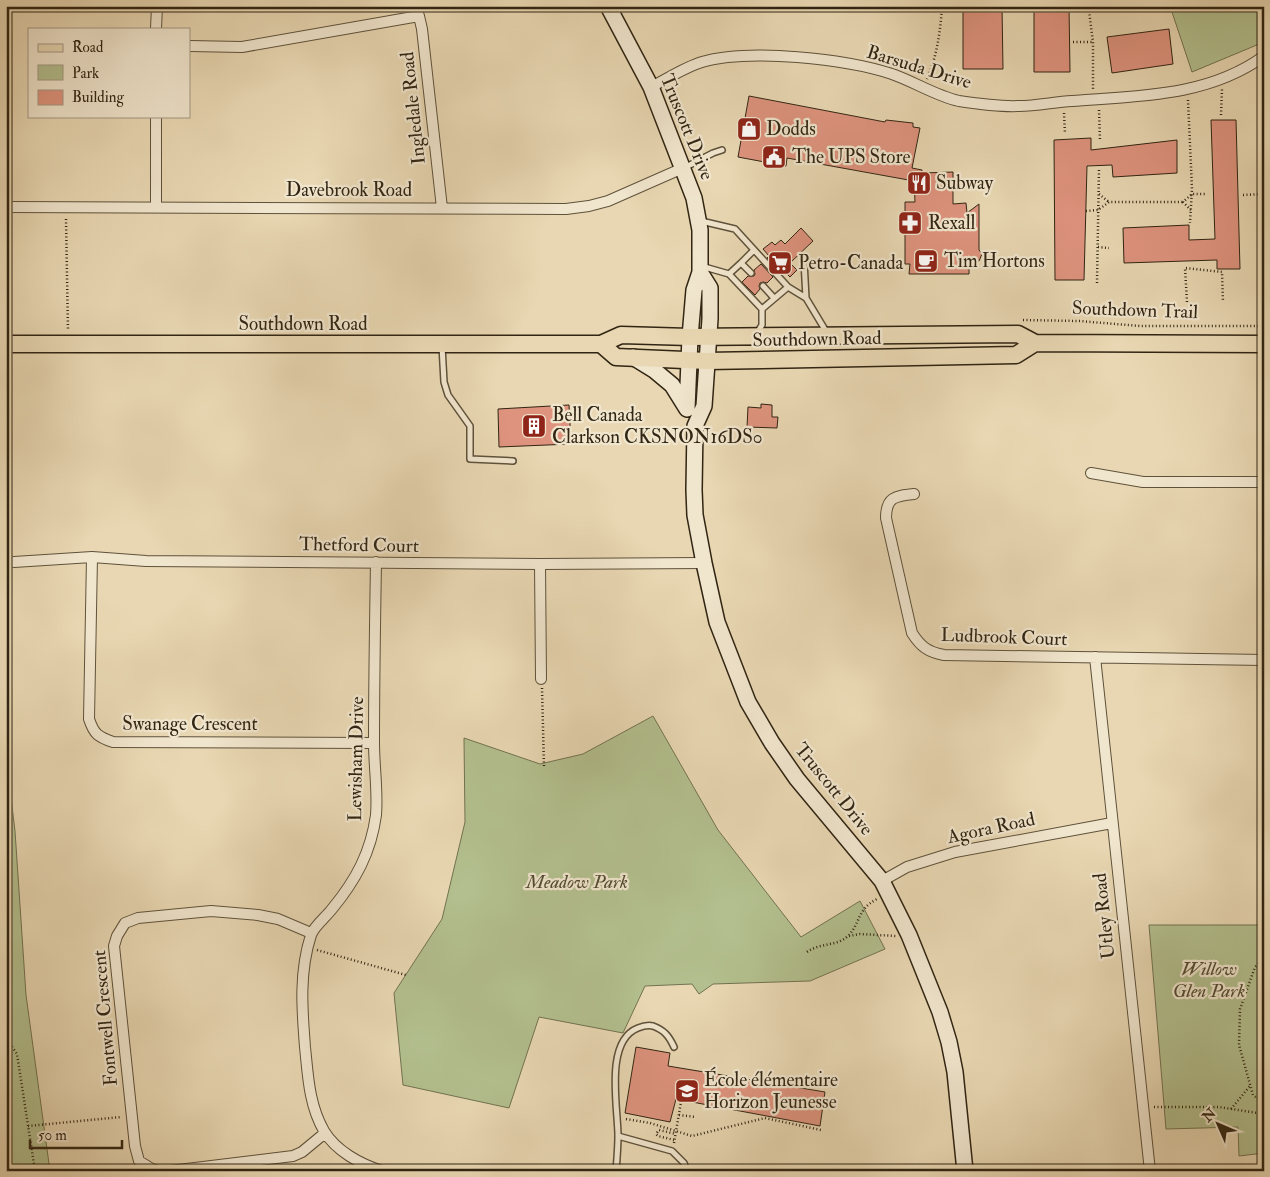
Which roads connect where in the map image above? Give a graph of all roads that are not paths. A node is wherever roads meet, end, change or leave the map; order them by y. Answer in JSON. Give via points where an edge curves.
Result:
{"nodes":[{"id":1,"x":157,"y":6,"type":"edge"},
{"id":2,"x":608,"y":6,"type":"edge"},
{"id":3,"x":417,"y":11,"type":"edge"},
{"id":4,"x":156,"y":28,"type":"edge"},
{"id":5,"x":190,"y":46,"type":"edge"},
{"id":6,"x":1264,"y":56,"type":"edge"},
{"id":7,"x":651,"y":87,"type":"junction"},
{"id":8,"x":156,"y":118,"type":"edge"},
{"id":9,"x":722,"y":150,"type":"dead end"},
{"id":10,"x":683,"y":168,"type":"junction"},
{"id":11,"x":6,"y":207,"type":"edge"},
{"id":12,"x":156,"y":207,"type":"junction"},
{"id":13,"x":442,"y":208,"type":"junction"},
{"id":14,"x":698,"y":220,"type":"junction"},
{"id":15,"x":754,"y":250,"type":"junction"},
{"id":16,"x":804,"y":261,"type":"dead end"},
{"id":17,"x":741,"y":262,"type":"junction"},
{"id":18,"x":700,"y":269,"type":"junction"},
{"id":19,"x":751,"y":273,"type":"dead end"},
{"id":20,"x":729,"y":274,"type":"junction"},
{"id":21,"x":763,"y":286,"type":"dead end"},
{"id":22,"x":788,"y":288,"type":"junction"},
{"id":23,"x":774,"y":298,"type":"junction"},
{"id":24,"x":806,"y":298,"type":"junction"},
{"id":25,"x":762,"y":309,"type":"junction"},
{"id":26,"x":755,"y":336,"type":"junction"},
{"id":27,"x":829,"y":336,"type":"junction"},
{"id":28,"x":709,"y":337,"type":"junction"},
{"id":29,"x":690,"y":338,"type":"junction"},
{"id":30,"x":442,"y":343,"type":"junction"},
{"id":31,"x":1035,"y":343,"type":"junction"},
{"id":32,"x":6,"y":344,"type":"edge"},
{"id":33,"x":601,"y":344,"type":"junction"},
{"id":34,"x":1264,"y":344,"type":"edge"},
{"id":35,"x":633,"y":357,"type":"junction"},
{"id":36,"x":688,"y":360,"type":"junction"},
{"id":37,"x":707,"y":361,"type":"junction"},
{"id":38,"x":687,"y":409,"type":"junction"},
{"id":39,"x":695,"y":426,"type":"junction"},
{"id":40,"x":513,"y":461,"type":"dead end"},
{"id":41,"x":1091,"y":473,"type":"dead end"},
{"id":42,"x":1264,"y":482,"type":"edge"},
{"id":43,"x":914,"y":494,"type":"dead end"},
{"id":44,"x":92,"y":557,"type":"junction"},
{"id":45,"x":14,"y":562,"type":"dead end"},
{"id":46,"x":376,"y":562,"type":"junction"},
{"id":47,"x":704,"y":563,"type":"junction"},
{"id":48,"x":540,"y":564,"type":"junction"},
{"id":49,"x":1095,"y":657,"type":"junction"},
{"id":50,"x":1264,"y":660,"type":"edge"},
{"id":51,"x":541,"y":679,"type":"road end"},
{"id":52,"x":374,"y":743,"type":"junction"},
{"id":53,"x":1112,"y":823,"type":"junction"},
{"id":54,"x":885,"y":887,"type":"junction"},
{"id":55,"x":311,"y":933,"type":"junction"},
{"id":56,"x":674,"y":1047,"type":"dead end"},
{"id":57,"x":325,"y":1133,"type":"junction"},
{"id":58,"x":618,"y":1136,"type":"junction"},
{"id":59,"x":159,"y":1171,"type":"edge"},
{"id":60,"x":170,"y":1171,"type":"edge"},
{"id":61,"x":382,"y":1171,"type":"edge"},
{"id":62,"x":616,"y":1171,"type":"edge"},
{"id":63,"x":687,"y":1171,"type":"edge"},
{"id":64,"x":965,"y":1171,"type":"edge"},
{"id":65,"x":1150,"y":1171,"type":"edge"}],
"edges":[{"from":1,"to":4,"type":"street"},
{"from":2,"to":7,"type":"street","name":"Truscott Drive"},
{"from":3,"to":5,"type":"street","via":[[242,47]]},
{"from":3,"to":13,"type":"street","name":"Ingledale Road","via":[[422,29]]},
{"from":6,"to":7,"type":"street","name":"Barsuda Drive","via":[[1223,78],[1188,90],[1019,106],[956,100],[893,74],[862,66],[754,55],[701,62]]},
{"from":7,"to":10,"type":"street","name":"Truscott Drive"},
{"from":8,"to":12,"type":"street"},
{"from":9,"to":10,"type":"lane"},
{"from":10,"to":13,"type":"street","name":"Davebrook Road","via":[[625,195],[589,206],[566,209]]},
{"from":10,"to":14,"type":"street","name":"Truscott Drive"},
{"from":11,"to":12,"type":"street","name":"Davebrook Road"},
{"from":12,"to":13,"type":"street","name":"Davebrook Road"},
{"from":14,"to":15,"type":"lane","via":[[735,229]]},
{"from":14,"to":18,"type":"street","name":"Truscott Drive"},
{"from":15,"to":17,"type":"lane"},
{"from":15,"to":22,"type":"lane"},
{"from":16,"to":24,"type":"lane"},
{"from":17,"to":19,"type":"lane"},
{"from":17,"to":20,"type":"lane"},
{"from":18,"to":20,"type":"lane"},
{"from":18,"to":28,"type":"street","name":"Truscott Drive","via":[[710,288]]},
{"from":18,"to":29,"type":"street","name":"Truscott Drive","via":[[694,290]]},
{"from":20,"to":25,"type":"lane"},
{"from":21,"to":23,"type":"lane"},
{"from":22,"to":23,"type":"lane"},
{"from":22,"to":24,"type":"lane"},
{"from":23,"to":25,"type":"lane"},
{"from":24,"to":27,"type":"lane"},
{"from":25,"to":26,"type":"lane","via":[[762,325]]},
{"from":26,"to":27,"type":"main road","name":"Southdown Road"},
{"from":26,"to":28,"type":"main road","name":"Southdown Road"},
{"from":27,"to":31,"type":"main road","name":"Southdown Road","via":[[1018,334]]},
{"from":28,"to":29,"type":"main road","name":"Southdown Road"},
{"from":28,"to":37,"type":"street","name":"Truscott Drive"},
{"from":29,"to":33,"type":"main road","name":"Southdown Road","via":[[621,335]]},
{"from":29,"to":36,"type":"street","name":"Truscott Drive"},
{"from":30,"to":32,"type":"main road","name":"Southdown Road"},
{"from":30,"to":33,"type":"main road","name":"Southdown Road"},
{"from":30,"to":40,"type":"lane","via":[[448,395],[470,426],[470,460]]},
{"from":31,"to":34,"type":"main road","name":"Southdown Road"},
{"from":31,"to":37,"type":"main road","name":"Southdown Road","via":[[1016,355]]},
{"from":33,"to":35,"type":"main road","name":"Southdown Road","via":[[616,357]]},
{"from":35,"to":36,"type":"main road","name":"Southdown Road"},
{"from":35,"to":38,"type":"street","via":[[672,386]]},
{"from":36,"to":37,"type":"main road","name":"Southdown Road"},
{"from":36,"to":38,"type":"street","name":"Truscott Drive"},
{"from":37,"to":39,"type":"street","name":"Truscott Drive","via":[[704,406]]},
{"from":38,"to":39,"type":"street","name":"Truscott Drive"},
{"from":39,"to":47,"type":"street","name":"Truscott Drive","via":[[695,515]]},
{"from":41,"to":42,"type":"street","via":[[1144,482]]},
{"from":43,"to":49,"type":"street","name":"Ludbrook Court","via":[[898,495],[890,501],[886,518],[912,633],[919,644],[932,653],[944,655]]},
{"from":44,"to":45,"type":"street","name":"Thetford Court"},
{"from":44,"to":46,"type":"street","name":"Thetford Court","via":[[146,561]]},
{"from":44,"to":52,"type":"street","name":"Swanage Crescent","via":[[89,719],[92,731],[103,739],[113,742]]},
{"from":46,"to":48,"type":"street","name":"Thetford Court"},
{"from":46,"to":52,"type":"street","name":"Lewisham Drive"},
{"from":47,"to":48,"type":"street","name":"Thetford Court"},
{"from":47,"to":54,"type":"street","name":"Truscott Drive","via":[[717,622],[748,702],[797,779]]},
{"from":48,"to":51,"type":"street"},
{"from":49,"to":50,"type":"street","name":"Ludbrook Court"},
{"from":49,"to":53,"type":"street","name":"Utley Road"},
{"from":52,"to":55,"type":"street","name":"Lewisham Drive","via":[[376,814],[369,849],[354,881]]},
{"from":53,"to":54,"type":"street","name":"Agora Road","via":[[954,852],[907,867]]},
{"from":53,"to":65,"type":"street","name":"Utley Road"},
{"from":54,"to":64,"type":"street","name":"Truscott Drive","via":[[909,935],[949,1042]]},
{"from":55,"to":57,"type":"street","via":[[301,999],[314,1110]]},
{"from":55,"to":59,"type":"street","name":"Fontwell Crescent","via":[[278,919],[234,912],[138,918],[125,923],[114,946],[136,1146],[139,1161]]},
{"from":56,"to":58,"type":"lane","via":[[661,1029],[649,1025],[632,1030],[623,1040],[617,1058],[615,1094]]},
{"from":57,"to":60,"type":"street","via":[[293,1156]]},
{"from":57,"to":61,"type":"street","via":[[358,1162]]},
{"from":58,"to":62,"type":"lane"},
{"from":58,"to":63,"type":"lane","via":[[672,1151]]}]}
